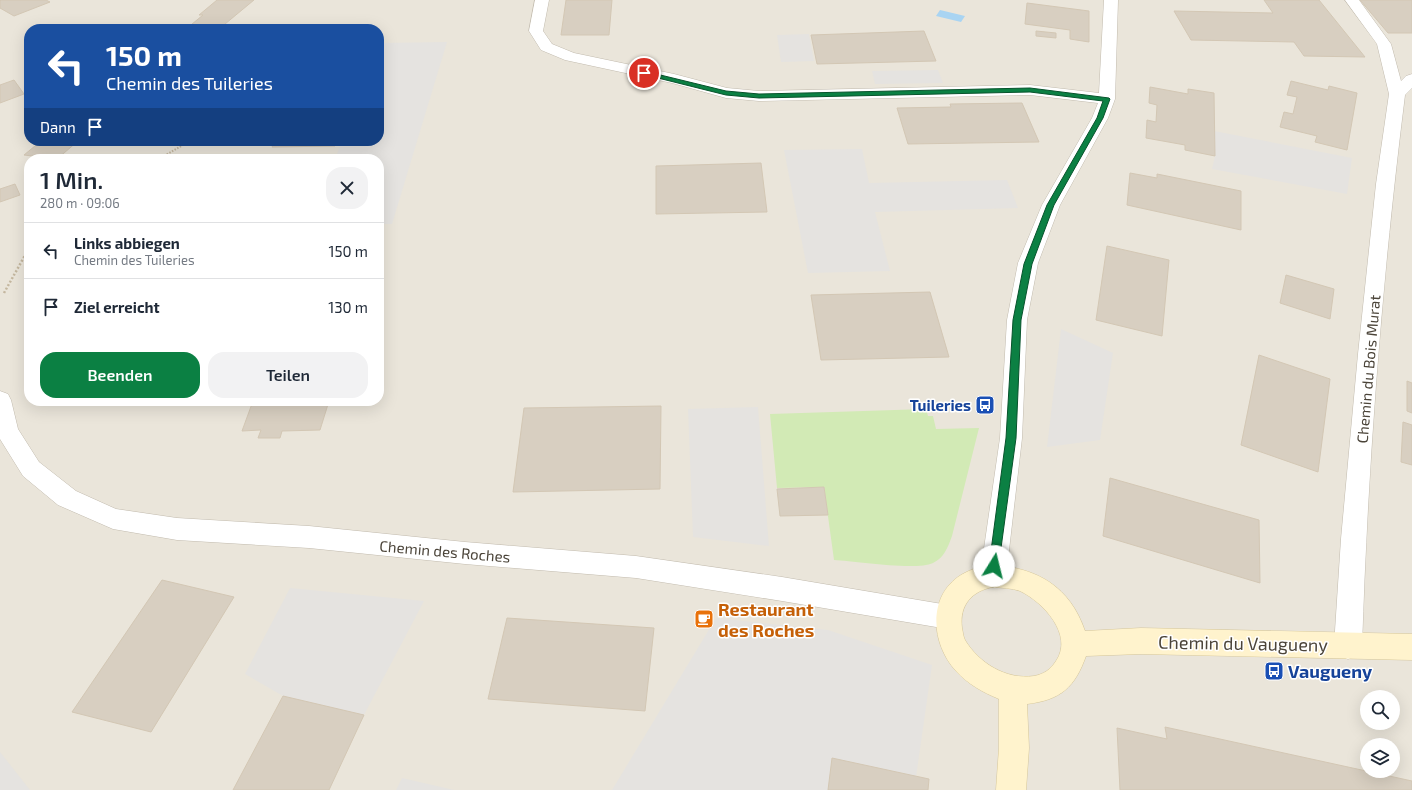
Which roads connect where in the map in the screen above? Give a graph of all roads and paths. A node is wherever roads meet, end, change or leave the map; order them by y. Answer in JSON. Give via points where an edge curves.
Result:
{"nodes":[{"id":1,"x":542,"y":0,"type":"edge"},
{"id":2,"x":1111,"y":0,"type":"edge"},
{"id":3,"x":1352,"y":0,"type":"edge"},
{"id":4,"x":1412,"y":79,"type":"edge"},
{"id":5,"x":1397,"y":94,"type":"junction"},
{"id":6,"x":1107,"y":99,"type":"junction"},
{"id":7,"x":181,"y":146,"type":"edge"},
{"id":8,"x":168,"y":154,"type":"edge"},
{"id":9,"x":24,"y":257,"type":"edge"},
{"id":10,"x":4,"y":293,"type":"dead end"},
{"id":11,"x":0,"y":400,"type":"edge"},
{"id":12,"x":993,"y":576,"type":"junction"},
{"id":13,"x":948,"y":617,"type":"junction"},
{"id":14,"x":1074,"y":644,"type":"junction"},
{"id":15,"x":1348,"y":646,"type":"junction"},
{"id":16,"x":1412,"y":647,"type":"edge"},
{"id":17,"x":1012,"y":690,"type":"junction"},
{"id":18,"x":1011,"y":790,"type":"edge"}],
"edges":[{"from":1,"to":6,"type":"street","via":[[536,31],[546,47],[570,57],[726,93],[759,96],[1030,90]]},
{"from":2,"to":6,"type":"street"},
{"from":3,"to":5,"type":"street","name":"Chemin du Bois Murat","via":[[1384,44]]},
{"from":4,"to":5,"type":"street"},
{"from":5,"to":15,"type":"street","name":"Chemin du Bois Murat","via":[[1385,184],[1368,362],[1353,539]]},
{"from":6,"to":12,"type":"street","via":[[1100,118],[1051,205],[1028,264],[1017,320],[1011,438]]},
{"from":7,"to":8,"type":"path"},
{"from":9,"to":10,"type":"path"},
{"from":11,"to":13,"type":"street","name":"Chemin des Roches","via":[[8,431],[31,469],[67,498],[113,519],[177,529],[309,537],[636,567]]},
{"from":12,"to":13,"type":"street","via":[[976,580],[962,588],[953,601]]},
{"from":12,"to":14,"type":"street","via":[[1012,577],[1030,583],[1048,594],[1070,625]]},
{"from":13,"to":17,"type":"street","via":[[950,635],[959,654],[973,670],[991,683]]},
{"from":14,"to":15,"type":"street","name":"Chemin du Vaugueny","via":[[1142,641]]},
{"from":14,"to":17,"type":"street","via":[[1072,660],[1063,675],[1050,685],[1032,690]]},
{"from":15,"to":16,"type":"street","name":"Chemin du Vaugueny"},
{"from":17,"to":18,"type":"street","via":[[1014,748]]}]}
